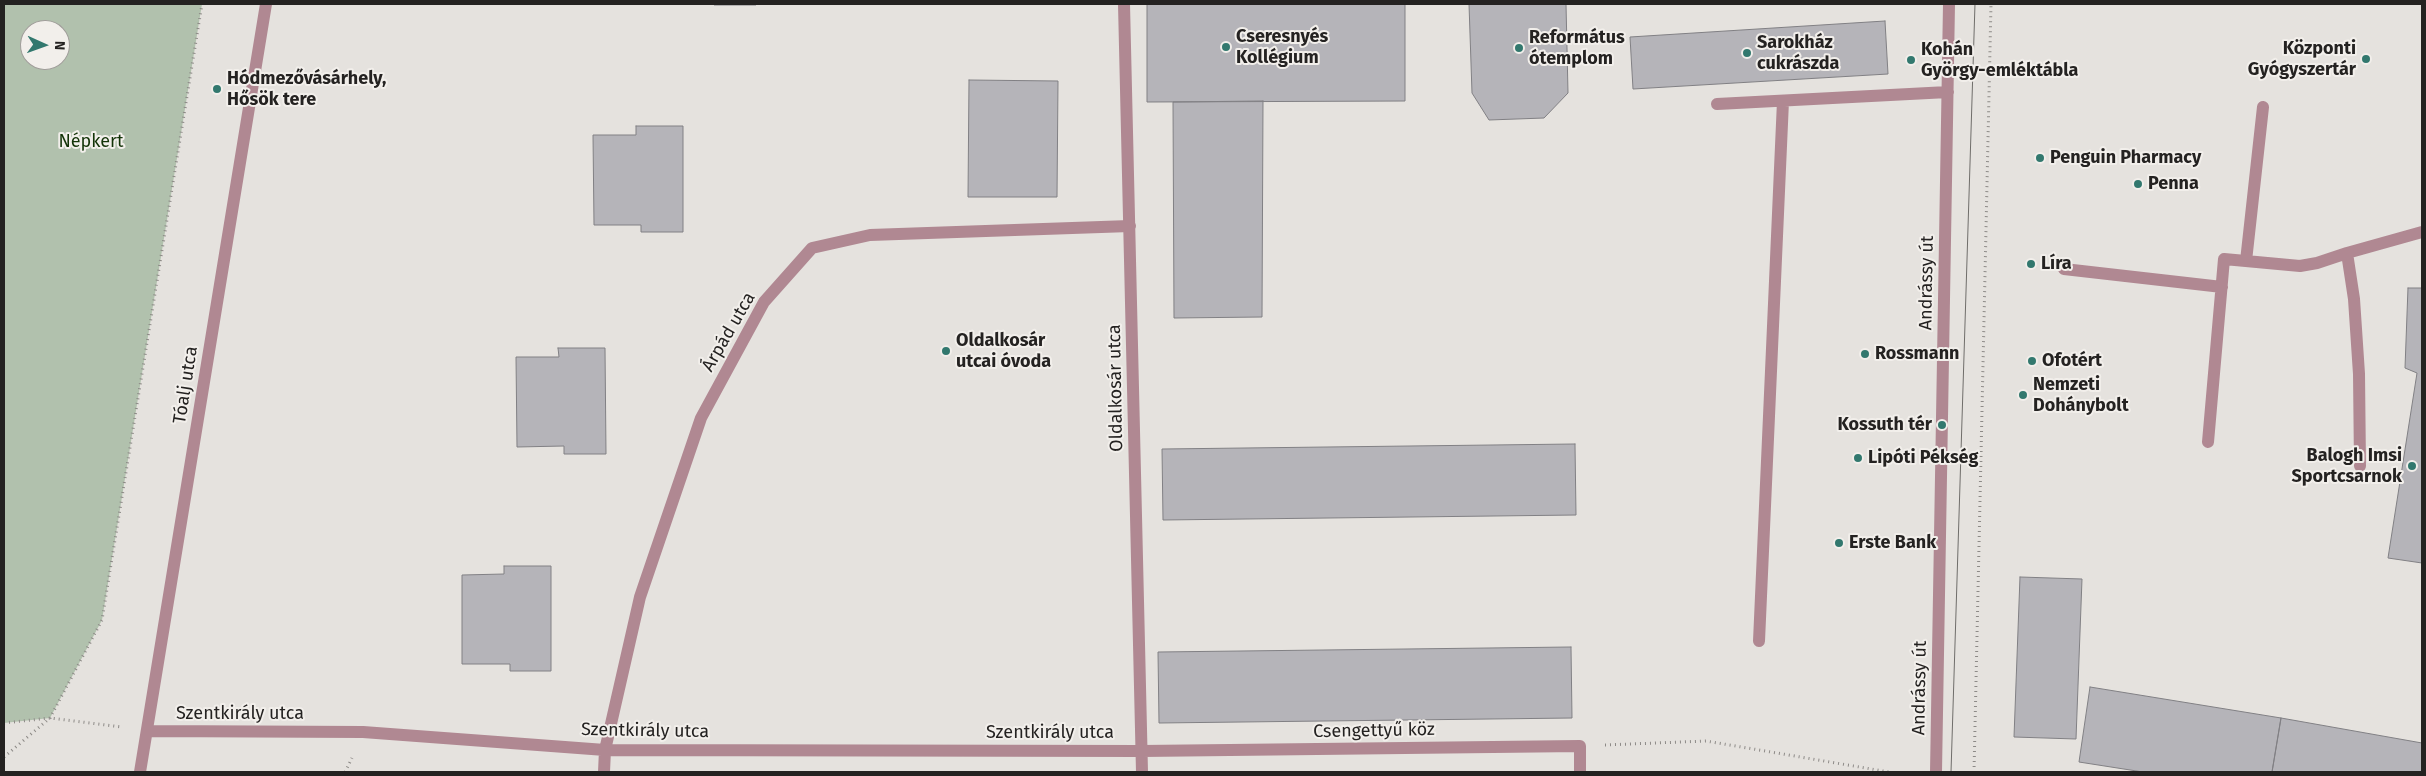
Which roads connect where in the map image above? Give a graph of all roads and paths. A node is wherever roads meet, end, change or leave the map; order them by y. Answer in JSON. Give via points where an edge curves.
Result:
{"nodes":[{"id":1,"x":202,"y":4,"type":"edge"},
{"id":2,"x":266,"y":4,"type":"edge"},
{"id":3,"x":1124,"y":4,"type":"edge"},
{"id":4,"x":1949,"y":4,"type":"edge"},
{"id":5,"x":1991,"y":4,"type":"edge"},
{"id":6,"x":1948,"y":92,"type":"junction"},
{"id":7,"x":1783,"y":101,"type":"junction"},
{"id":8,"x":1716,"y":104,"type":"dead end"},
{"id":9,"x":2263,"y":107,"type":"dead end"},
{"id":10,"x":1130,"y":226,"type":"junction"},
{"id":11,"x":2422,"y":232,"type":"edge"},
{"id":12,"x":2347,"y":253,"type":"junction"},
{"id":13,"x":2246,"y":261,"type":"junction"},
{"id":14,"x":2064,"y":269,"type":"dead end"},
{"id":15,"x":2222,"y":287,"type":"junction"},
{"id":16,"x":2208,"y":442,"type":"dead end"},
{"id":17,"x":2360,"y":466,"type":"dead end"},
{"id":18,"x":1759,"y":641,"type":"dead end"},
{"id":19,"x":50,"y":718,"type":"junction"},
{"id":20,"x":4,"y":723,"type":"edge"},
{"id":21,"x":147,"y":731,"type":"junction"},
{"id":22,"x":1580,"y":746,"type":"junction"},
{"id":23,"x":605,"y":750,"type":"junction"},
{"id":24,"x":1142,"y":750,"type":"junction"},
{"id":25,"x":4,"y":756,"type":"edge"},
{"id":26,"x":140,"y":772,"type":"edge"},
{"id":27,"x":604,"y":772,"type":"edge"},
{"id":28,"x":1142,"y":772,"type":"edge"},
{"id":29,"x":1580,"y":772,"type":"edge"},
{"id":30,"x":1889,"y":772,"type":"edge"},
{"id":31,"x":1936,"y":772,"type":"edge"},
{"id":32,"x":1974,"y":772,"type":"edge"}],
"edges":[{"from":1,"to":19,"type":"path","via":[[102,620]]},
{"from":2,"to":21,"type":"street","name":"Tóalj utca"},
{"from":3,"to":10,"type":"street","name":"Oldalkosár utca"},
{"from":4,"to":6,"type":"street","name":"Andrássy út"},
{"from":5,"to":32,"type":"path"},
{"from":6,"to":7,"type":"street"},
{"from":6,"to":31,"type":"street","name":"Andrássy út"},
{"from":7,"to":8,"type":"street"},
{"from":7,"to":18,"type":"street"},
{"from":9,"to":13,"type":"street"},
{"from":10,"to":23,"type":"street","name":"Árpád utca","via":[[870,235],[812,248],[764,302],[701,418],[640,597]]},
{"from":10,"to":24,"type":"street","name":"Oldalkosár utca"},
{"from":11,"to":12,"type":"street"},
{"from":12,"to":13,"type":"street","via":[[2317,264],[2300,266]]},
{"from":12,"to":17,"type":"street","via":[[2359,374]]},
{"from":13,"to":15,"type":"street","via":[[2224,258]]},
{"from":14,"to":15,"type":"street"},
{"from":15,"to":16,"type":"street"},
{"from":19,"to":20,"type":"path"},
{"from":19,"to":21,"type":"path"},
{"from":19,"to":25,"type":"path"},
{"from":21,"to":23,"type":"street","name":"Szentkirály utca","via":[[363,732]]},
{"from":21,"to":26,"type":"street","name":"Tóalj utca"},
{"from":22,"to":24,"type":"street","name":"Csengettyű köz"},
{"from":22,"to":29,"type":"street"},
{"from":22,"to":30,"type":"path","via":[[1706,741]]},
{"from":23,"to":24,"type":"street","name":"Szentkirály utca"},
{"from":23,"to":27,"type":"street","name":"Árpád utca"},
{"from":24,"to":28,"type":"street","name":"Oldalkosár utca"}]}
